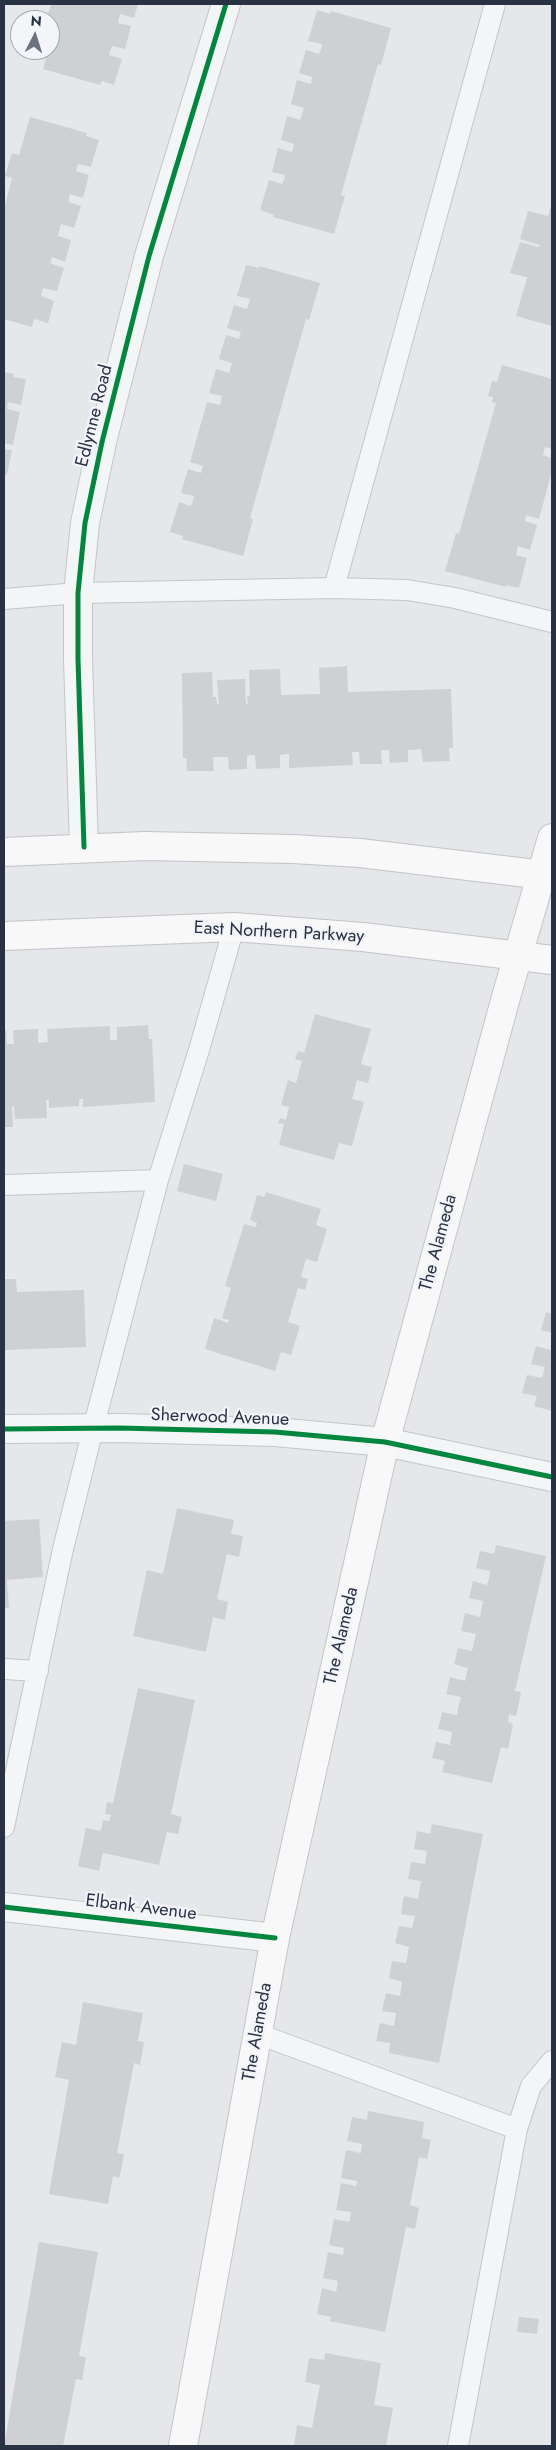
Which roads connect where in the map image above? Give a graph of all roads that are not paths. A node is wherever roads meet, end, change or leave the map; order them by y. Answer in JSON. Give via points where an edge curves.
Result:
{"nodes":[{"id":1,"x":226,"y":4,"type":"edge"},
{"id":2,"x":495,"y":4,"type":"edge"},
{"id":3,"x":334,"y":588,"type":"junction"},
{"id":4,"x":78,"y":593,"type":"junction"},
{"id":5,"x":4,"y":599,"type":"edge"},
{"id":6,"x":552,"y":622,"type":"edge"},
{"id":7,"x":552,"y":838,"type":"edge"},
{"id":8,"x":84,"y":848,"type":"junction"},
{"id":9,"x":4,"y":852,"type":"edge"},
{"id":10,"x":547,"y":874,"type":"edge"},
{"id":11,"x":234,"y":926,"type":"junction"},
{"id":12,"x":4,"y":936,"type":"edge"},
{"id":13,"x":518,"y":955,"type":"junction"},
{"id":14,"x":552,"y":960,"type":"edge"},
{"id":15,"x":158,"y":1180,"type":"junction"},
{"id":16,"x":4,"y":1185,"type":"edge"},
{"id":17,"x":4,"y":1429,"type":"edge"},
{"id":18,"x":93,"y":1429,"type":"junction"},
{"id":19,"x":385,"y":1442,"type":"junction"},
{"id":20,"x":552,"y":1477,"type":"edge"},
{"id":21,"x":4,"y":1669,"type":"edge"},
{"id":22,"x":38,"y":1671,"type":"junction"},
{"id":23,"x":4,"y":1827,"type":"edge"},
{"id":24,"x":4,"y":1907,"type":"edge"},
{"id":25,"x":275,"y":1938,"type":"junction"},
{"id":26,"x":258,"y":2034,"type":"junction"},
{"id":27,"x":552,"y":2061,"type":"edge"},
{"id":28,"x":517,"y":2129,"type":"junction"},
{"id":29,"x":183,"y":2446,"type":"edge"},
{"id":30,"x":458,"y":2446,"type":"edge"}],
"edges":[{"from":1,"to":4,"type":"street","name":"Edlynne Road","via":[[150,256],[102,442],[85,523]]},
{"from":2,"to":3,"type":"lane"},
{"from":3,"to":4,"type":"lane"},
{"from":3,"to":6,"type":"lane","via":[[407,590]]},
{"from":4,"to":5,"type":"lane"},
{"from":4,"to":8,"type":"street","name":"Edlynne Road"},
{"from":7,"to":10,"type":"main road","name":"The Alameda"},
{"from":8,"to":9,"type":"main road"},
{"from":8,"to":10,"type":"main road","via":[[185,846],[360,852]]},
{"from":10,"to":13,"type":"main road","name":"The Alameda"},
{"from":11,"to":12,"type":"main road","name":"East Northern Parkway"},
{"from":11,"to":13,"type":"main road","name":"East Northern Parkway","via":[[363,936]]},
{"from":11,"to":15,"type":"lane"},
{"from":13,"to":14,"type":"main road","name":"East Northern Parkway"},
{"from":13,"to":19,"type":"main road","name":"The Alameda"},
{"from":15,"to":16,"type":"lane"},
{"from":15,"to":18,"type":"lane"},
{"from":17,"to":18,"type":"street","name":"Sherwood Avenue"},
{"from":18,"to":19,"type":"street","name":"Sherwood Avenue","via":[[275,1432]]},
{"from":18,"to":22,"type":"lane","via":[[63,1549]]},
{"from":19,"to":20,"type":"street","name":"Sherwood Avenue"},
{"from":19,"to":25,"type":"main road","name":"The Alameda"},
{"from":21,"to":22,"type":"lane"},
{"from":22,"to":23,"type":"lane"},
{"from":24,"to":25,"type":"street","name":"Elbank Avenue"},
{"from":25,"to":26,"type":"main road","name":"The Alameda"},
{"from":26,"to":28,"type":"lane"},
{"from":26,"to":29,"type":"main road","name":"The Alameda"},
{"from":27,"to":28,"type":"lane","via":[[532,2086]]},
{"from":28,"to":30,"type":"lane"}]}
